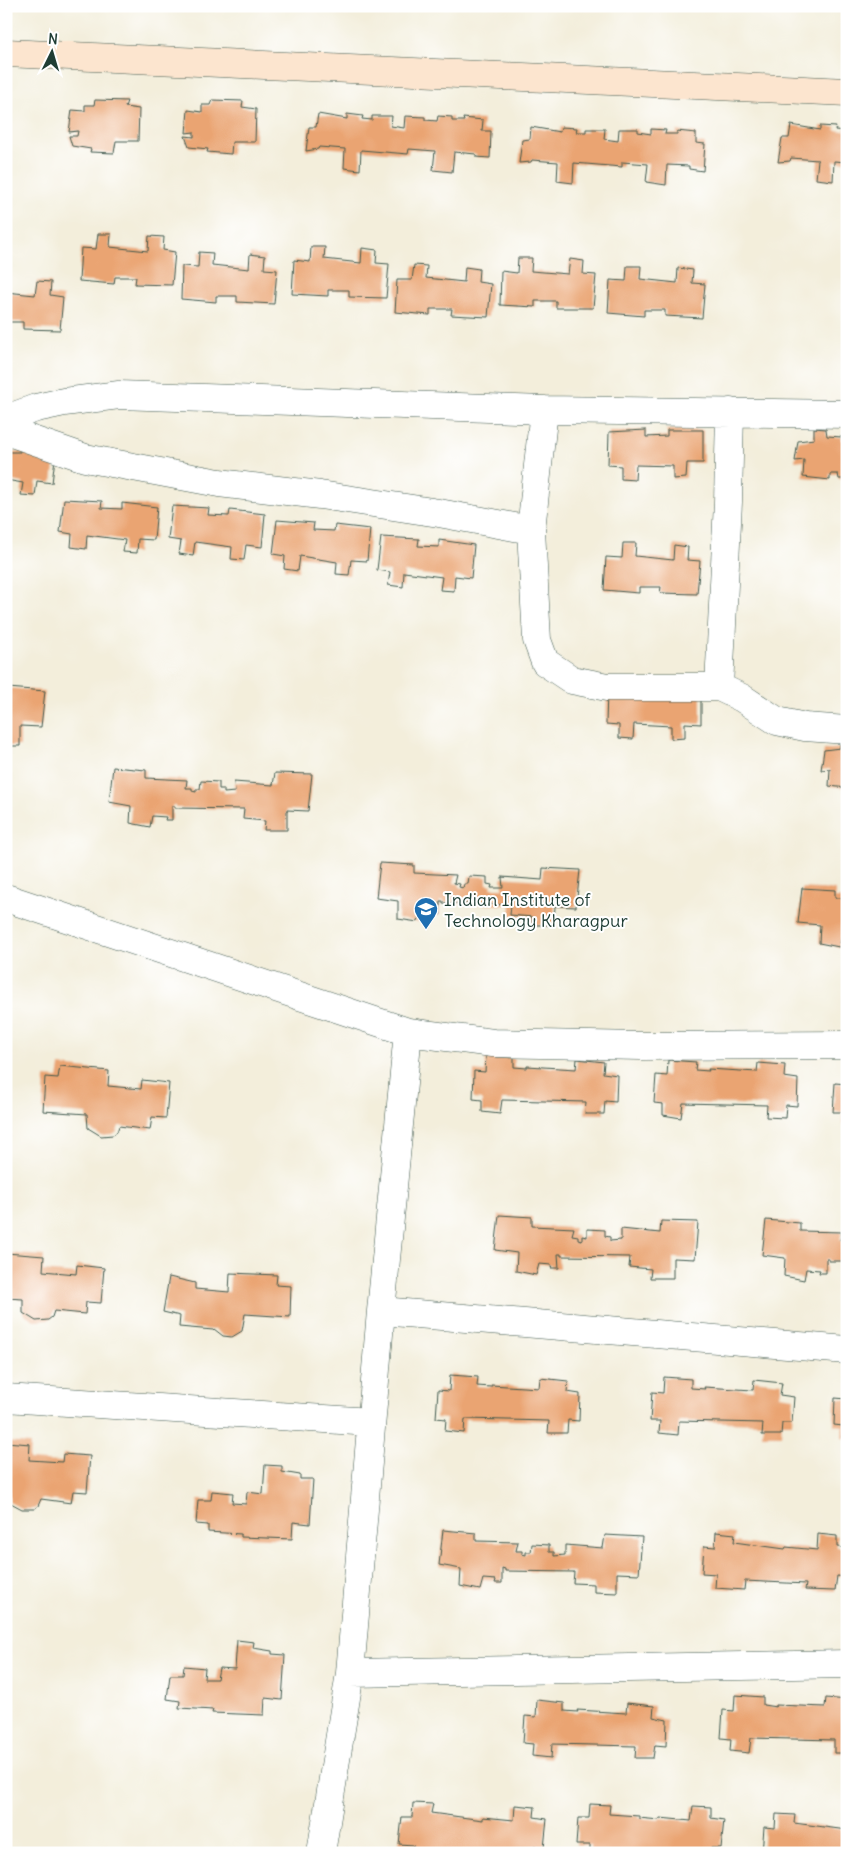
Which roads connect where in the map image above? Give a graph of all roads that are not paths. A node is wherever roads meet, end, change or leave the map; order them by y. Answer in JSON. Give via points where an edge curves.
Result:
{"nodes":[{"id":1,"x":6,"y":53,"type":"edge"},
{"id":2,"x":847,"y":92,"type":"edge"},
{"id":3,"x":544,"y":410,"type":"junction"},
{"id":4,"x":730,"y":412,"type":"junction"},
{"id":5,"x":847,"y":414,"type":"edge"},
{"id":6,"x":6,"y":419,"type":"edge"},
{"id":7,"x":6,"y":431,"type":"edge"},
{"id":8,"x":531,"y":530,"type":"junction"},
{"id":9,"x":720,"y":688,"type":"junction"},
{"id":10,"x":847,"y":730,"type":"edge"},
{"id":11,"x":6,"y":898,"type":"edge"},
{"id":12,"x":408,"y":1032,"type":"junction"},
{"id":13,"x":847,"y":1045,"type":"edge"},
{"id":14,"x":380,"y":1311,"type":"junction"},
{"id":15,"x":847,"y":1350,"type":"edge"},
{"id":16,"x":6,"y":1398,"type":"edge"},
{"id":17,"x":371,"y":1422,"type":"junction"},
{"id":18,"x":847,"y":1664,"type":"edge"},
{"id":19,"x":350,"y":1674,"type":"junction"},
{"id":20,"x":321,"y":1853,"type":"edge"}],
"edges":[{"from":1,"to":2,"type":"street"},
{"from":3,"to":4,"type":"street"},
{"from":3,"to":6,"type":"street","via":[[119,395],[64,402]]},
{"from":3,"to":8,"type":"street"},
{"from":4,"to":5,"type":"street"},
{"from":4,"to":9,"type":"street"},
{"from":7,"to":8,"type":"street","via":[[85,458],[219,483],[320,495]]},
{"from":8,"to":9,"type":"street","via":[[537,640],[545,662],[572,680],[607,687]]},
{"from":9,"to":10,"type":"street","via":[[777,721],[805,728]]},
{"from":11,"to":12,"type":"street"},
{"from":12,"to":13,"type":"street","via":[[493,1043]]},
{"from":12,"to":14,"type":"street"},
{"from":14,"to":15,"type":"street"},
{"from":14,"to":17,"type":"street"},
{"from":16,"to":17,"type":"street"},
{"from":17,"to":19,"type":"street"},
{"from":18,"to":19,"type":"street"},
{"from":19,"to":20,"type":"street"}]}
